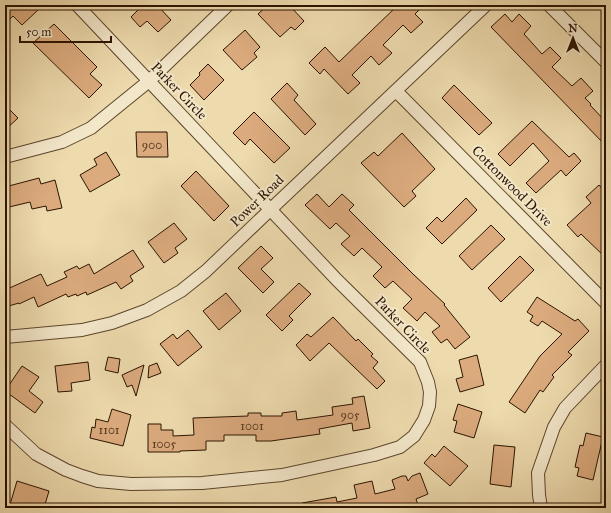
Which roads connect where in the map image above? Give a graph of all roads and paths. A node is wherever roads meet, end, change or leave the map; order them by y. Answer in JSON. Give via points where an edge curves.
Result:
{"nodes":[{"id":1,"x":77,"y":5,"type":"edge"},
{"id":2,"x":228,"y":5,"type":"edge"},
{"id":3,"x":486,"y":5,"type":"edge"},
{"id":4,"x":549,"y":5,"type":"edge"},
{"id":5,"x":606,"y":62,"type":"edge"},
{"id":6,"x":149,"y":81,"type":"junction"},
{"id":7,"x":396,"y":91,"type":"junction"},
{"id":8,"x":5,"y":157,"type":"edge"},
{"id":9,"x":271,"y":209,"type":"junction"},
{"id":10,"x":606,"y":303,"type":"edge"},
{"id":11,"x":5,"y":337,"type":"edge"},
{"id":12,"x":606,"y":365,"type":"edge"},
{"id":13,"x":5,"y":425,"type":"edge"},
{"id":14,"x":541,"y":508,"type":"edge"}],
"edges":[{"from":1,"to":6,"type":"street","name":"Parker Circle"},
{"from":2,"to":6,"type":"street"},
{"from":3,"to":7,"type":"street","name":"Power Road"},
{"from":4,"to":5,"type":"street"},
{"from":6,"to":8,"type":"street","via":[[91,128],[62,142]]},
{"from":6,"to":9,"type":"street","name":"Parker Circle"},
{"from":7,"to":9,"type":"street","name":"Power Road"},
{"from":7,"to":10,"type":"street","name":"Cottonwood Drive"},
{"from":9,"to":11,"type":"street","name":"Power Road","via":[[206,272],[181,291],[147,310],[112,323],[82,330]]},
{"from":9,"to":13,"type":"street","name":"Parker Circle","via":[[337,280],[420,362],[430,392],[428,413],[420,428],[400,447],[282,475],[202,483],[131,484],[98,481],[66,470],[36,454]]},
{"from":12,"to":14,"type":"street","via":[[565,408],[554,427],[538,473]]}]}
